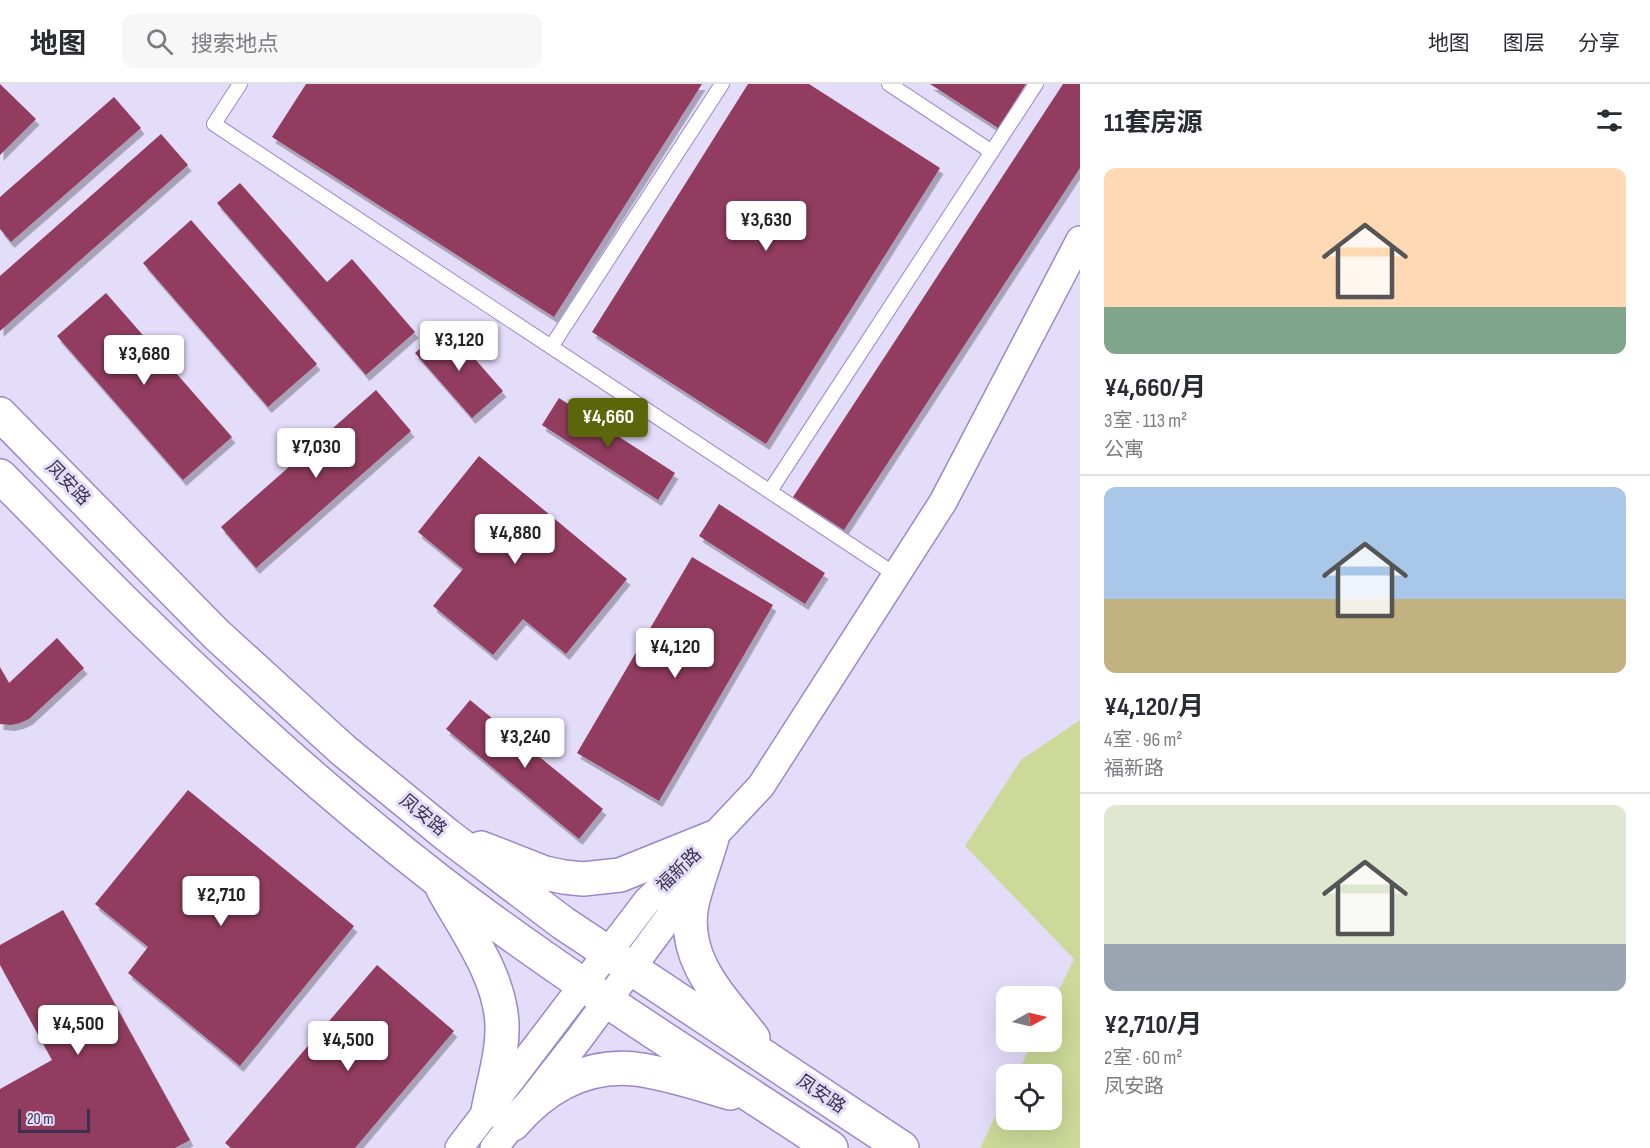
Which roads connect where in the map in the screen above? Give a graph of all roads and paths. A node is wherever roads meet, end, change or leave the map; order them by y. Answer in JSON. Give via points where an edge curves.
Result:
{"nodes":[{"id":1,"x":240,"y":84,"type":"edge"},
{"id":2,"x":722,"y":84,"type":"edge"},
{"id":3,"x":889,"y":84,"type":"edge"},
{"id":4,"x":1036,"y":84,"type":"edge"},
{"id":5,"x":992,"y":152,"type":"junction"},
{"id":6,"x":1080,"y":240,"type":"edge"},
{"id":7,"x":550,"y":346,"type":"junction"},
{"id":8,"x":0,"y":414,"type":"edge"},
{"id":9,"x":0,"y":476,"type":"edge"},
{"id":10,"x":770,"y":491,"type":"junction"},
{"id":11,"x":896,"y":575,"type":"junction"},
{"id":12,"x":447,"y":835,"type":"junction"},
{"id":13,"x":712,"y":838,"type":"junction"},
{"id":14,"x":438,"y":880,"type":"junction"},
{"id":15,"x":620,"y":961,"type":"junction"},
{"id":16,"x":595,"y":993,"type":"junction"},
{"id":17,"x":773,"y":1063,"type":"junction"},
{"id":18,"x":759,"y":1101,"type":"junction"},
{"id":19,"x":498,"y":1128,"type":"edge"},
{"id":20,"x":459,"y":1148,"type":"edge"},
{"id":21,"x":831,"y":1148,"type":"edge"},
{"id":22,"x":902,"y":1148,"type":"edge"}],
"edges":[{"from":1,"to":7,"type":"lane","via":[[214,124]]},
{"from":2,"to":7,"type":"lane"},
{"from":3,"to":5,"type":"lane"},
{"from":4,"to":5,"type":"lane"},
{"from":5,"to":10,"type":"lane"},
{"from":6,"to":11,"type":"street","name":"福新路","via":[[943,502]]},
{"from":7,"to":10,"type":"lane"},
{"from":8,"to":12,"type":"street","name":"凤安路","via":[[216,634],[343,750]]},
{"from":9,"to":14,"type":"street","via":[[249,720]]},
{"from":10,"to":11,"type":"lane"},
{"from":11,"to":13,"type":"street","name":"福新路","via":[[761,786]]},
{"from":12,"to":13,"type":"street","via":[[545,873],[583,879],[620,874]]},
{"from":12,"to":15,"type":"street","name":"凤安路"},
{"from":13,"to":15,"type":"street","name":"福新路","via":[[670,916]]},
{"from":13,"to":17,"type":"street","via":[[692,904],[694,951],[708,981]]},
{"from":14,"to":16,"type":"street"},
{"from":14,"to":19,"type":"street","via":[[485,965],[500,1005]]},
{"from":15,"to":16,"type":"street","name":"福新路"},
{"from":15,"to":17,"type":"street","name":"凤安路"},
{"from":16,"to":18,"type":"street"},
{"from":16,"to":19,"type":"street","name":"福新路"},
{"from":17,"to":22,"type":"street","name":"凤安路"},
{"from":18,"to":19,"type":"street","via":[[654,1072],[612,1069],[591,1072],[555,1086]]},
{"from":18,"to":21,"type":"street"},
{"from":19,"to":20,"type":"street","name":"福新路"}]}
